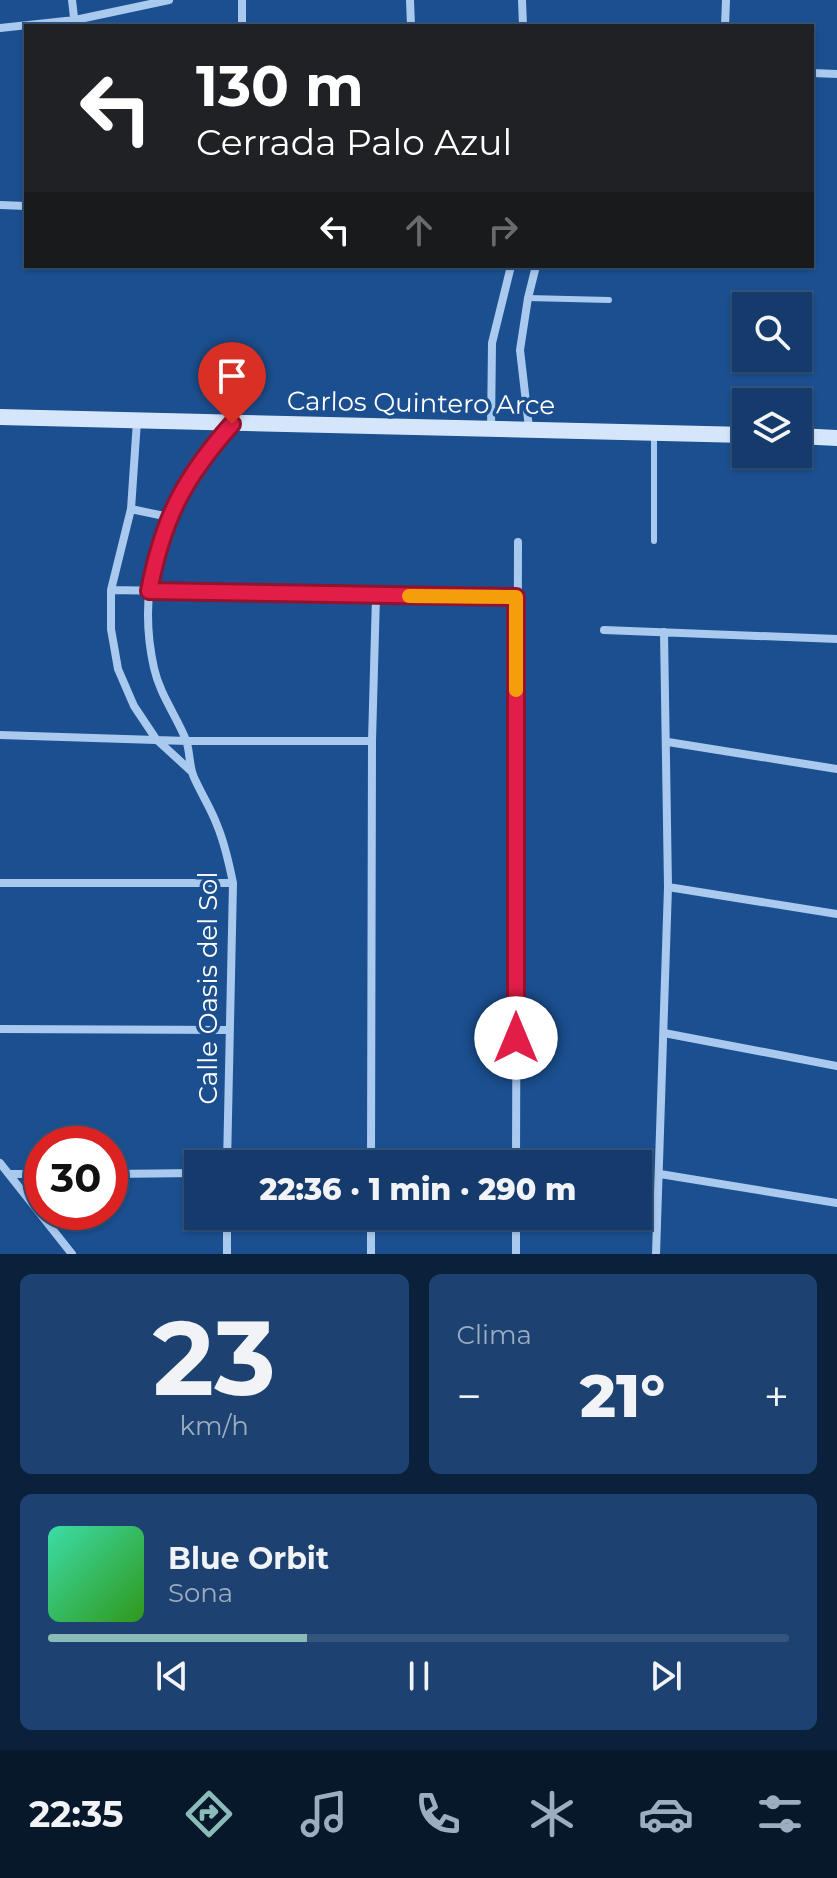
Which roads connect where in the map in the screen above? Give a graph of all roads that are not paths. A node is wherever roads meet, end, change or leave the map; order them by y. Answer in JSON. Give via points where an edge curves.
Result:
{"nodes":[{"id":1,"x":72,"y":0,"type":"edge"},
{"id":2,"x":169,"y":0,"type":"edge"},
{"id":3,"x":242,"y":0,"type":"edge"},
{"id":4,"x":410,"y":0,"type":"edge"},
{"id":5,"x":522,"y":0,"type":"edge"},
{"id":6,"x":726,"y":0,"type":"edge"},
{"id":7,"x":75,"y":23,"type":"edge"},
{"id":8,"x":242,"y":24,"type":"edge"},
{"id":9,"x":411,"y":24,"type":"edge"},
{"id":10,"x":523,"y":24,"type":"edge"},
{"id":11,"x":725,"y":24,"type":"edge"},
{"id":12,"x":24,"y":26,"type":"edge"},
{"id":13,"x":0,"y":28,"type":"edge"},
{"id":14,"x":814,"y":73,"type":"edge"},
{"id":15,"x":837,"y":74,"type":"edge"},
{"id":16,"x":0,"y":205,"type":"edge"},
{"id":17,"x":24,"y":206,"type":"edge"},
{"id":18,"x":511,"y":268,"type":"edge"},
{"id":19,"x":536,"y":268,"type":"edge"},
{"id":20,"x":528,"y":298,"type":"junction"},
{"id":21,"x":609,"y":300,"type":"dead end"},
{"id":22,"x":0,"y":417,"type":"edge"},
{"id":23,"x":137,"y":421,"type":"junction"},
{"id":24,"x":232,"y":424,"type":"junction"},
{"id":25,"x":491,"y":428,"type":"junction"},
{"id":26,"x":529,"y":428,"type":"junction"},
{"id":27,"x":654,"y":432,"type":"junction"},
{"id":28,"x":732,"y":435,"type":"edge"},
{"id":29,"x":812,"y":437,"type":"edge"},
{"id":30,"x":837,"y":438,"type":"edge"},
{"id":31,"x":131,"y":509,"type":"junction"},
{"id":32,"x":169,"y":517,"type":"junction"},
{"id":33,"x":654,"y":541,"type":"dead end"},
{"id":34,"x":518,"y":542,"type":"dead end"},
{"id":35,"x":111,"y":590,"type":"junction"},
{"id":36,"x":149,"y":591,"type":"junction"},
{"id":37,"x":376,"y":596,"type":"junction"},
{"id":38,"x":516,"y":597,"type":"junction"},
{"id":39,"x":604,"y":630,"type":"dead end"},
{"id":40,"x":664,"y":632,"type":"junction"},
{"id":41,"x":837,"y":639,"type":"edge"},
{"id":42,"x":0,"y":735,"type":"edge"},
{"id":43,"x":156,"y":739,"type":"junction"},
{"id":44,"x":187,"y":741,"type":"junction"},
{"id":45,"x":372,"y":741,"type":"junction"},
{"id":46,"x":668,"y":742,"type":"junction"},
{"id":47,"x":837,"y":769,"type":"edge"},
{"id":48,"x":192,"y":772,"type":"junction"},
{"id":49,"x":0,"y":883,"type":"edge"},
{"id":50,"x":233,"y":883,"type":"junction"},
{"id":51,"x":668,"y":887,"type":"junction"},
{"id":52,"x":837,"y":914,"type":"edge"},
{"id":53,"x":0,"y":1029,"type":"edge"},
{"id":54,"x":228,"y":1030,"type":"junction"},
{"id":55,"x":664,"y":1033,"type":"junction"},
{"id":56,"x":837,"y":1066,"type":"edge"},
{"id":57,"x":227,"y":1150,"type":"edge"},
{"id":58,"x":371,"y":1150,"type":"edge"},
{"id":59,"x":516,"y":1150,"type":"edge"},
{"id":60,"x":0,"y":1163,"type":"edge"},
{"id":61,"x":184,"y":1173,"type":"edge"},
{"id":62,"x":10,"y":1174,"type":"junction"},
{"id":63,"x":24,"y":1174,"type":"edge"},
{"id":64,"x":128,"y":1174,"type":"edge"},
{"id":65,"x":660,"y":1174,"type":"junction"},
{"id":66,"x":837,"y":1203,"type":"edge"},
{"id":67,"x":227,"y":1230,"type":"edge"},
{"id":68,"x":371,"y":1230,"type":"edge"},
{"id":69,"x":516,"y":1230,"type":"edge"},
{"id":70,"x":72,"y":1254,"type":"edge"},
{"id":71,"x":227,"y":1254,"type":"edge"},
{"id":72,"x":371,"y":1254,"type":"edge"},
{"id":73,"x":516,"y":1254,"type":"edge"},
{"id":74,"x":656,"y":1254,"type":"edge"}],
"edges":[{"from":1,"to":7,"type":"street"},
{"from":2,"to":7,"type":"street"},
{"from":3,"to":8,"type":"street"},
{"from":4,"to":9,"type":"street"},
{"from":5,"to":10,"type":"street"},
{"from":6,"to":11,"type":"street"},
{"from":12,"to":13,"type":"street"},
{"from":14,"to":15,"type":"street"},
{"from":16,"to":17,"type":"street"},
{"from":18,"to":25,"type":"street","via":[[492,343]]},
{"from":19,"to":20,"type":"street"},
{"from":20,"to":21,"type":"lane"},
{"from":20,"to":26,"type":"street","via":[[520,350]]},
{"from":22,"to":23,"type":"street","name":"Carlos Quintero Arce"},
{"from":23,"to":24,"type":"street","name":"Carlos Quintero Arce"},
{"from":23,"to":31,"type":"street","name":"Calle Oasis del Sol"},
{"from":24,"to":25,"type":"street","name":"Carlos Quintero Arce"},
{"from":24,"to":32,"type":"street","name":"Calle Oasis del Sol","via":[[186,483]]},
{"from":25,"to":26,"type":"street","name":"Carlos Quintero Arce"},
{"from":26,"to":27,"type":"street","name":"Carlos Quintero Arce"},
{"from":27,"to":28,"type":"street","name":"Carlos Quintero Arce"},
{"from":27,"to":33,"type":"lane"},
{"from":29,"to":30,"type":"street"},
{"from":31,"to":32,"type":"street"},
{"from":31,"to":35,"type":"street","name":"Calle Oasis del Sol"},
{"from":32,"to":36,"type":"street","name":"Calle Oasis del Sol"},
{"from":34,"to":38,"type":"street"},
{"from":35,"to":36,"type":"street"},
{"from":35,"to":43,"type":"street","name":"Calle Oasis del Sol","via":[[118,669]]},
{"from":36,"to":37,"type":"street"},
{"from":36,"to":44,"type":"street","name":"Calle Oasis del Sol","via":[[148,631],[155,670],[167,707]]},
{"from":37,"to":38,"type":"street"},
{"from":37,"to":45,"type":"street"},
{"from":38,"to":59,"type":"street"},
{"from":39,"to":40,"type":"street"},
{"from":40,"to":41,"type":"street"},
{"from":40,"to":46,"type":"street"},
{"from":42,"to":43,"type":"street"},
{"from":43,"to":44,"type":"street"},
{"from":43,"to":48,"type":"street","name":"Calle Oasis del Sol"},
{"from":44,"to":45,"type":"street"},
{"from":44,"to":48,"type":"street","name":"Calle Oasis del Sol"},
{"from":45,"to":58,"type":"street"},
{"from":46,"to":47,"type":"street"},
{"from":46,"to":51,"type":"street"},
{"from":48,"to":50,"type":"street","name":"Calle Oasis del Sol","via":[[216,821]]},
{"from":49,"to":50,"type":"street"},
{"from":50,"to":54,"type":"street","name":"Calle Oasis del Sol"},
{"from":51,"to":52,"type":"street"},
{"from":51,"to":55,"type":"street"},
{"from":53,"to":54,"type":"street"},
{"from":54,"to":57,"type":"street","name":"Calle Oasis del Sol"},
{"from":55,"to":56,"type":"street"},
{"from":55,"to":65,"type":"street"},
{"from":60,"to":62,"type":"street"},
{"from":61,"to":64,"type":"street"},
{"from":62,"to":63,"type":"street"},
{"from":62,"to":70,"type":"street"},
{"from":65,"to":66,"type":"street"},
{"from":65,"to":74,"type":"street"},
{"from":67,"to":71,"type":"street"},
{"from":68,"to":72,"type":"street"},
{"from":69,"to":73,"type":"street"}]}
